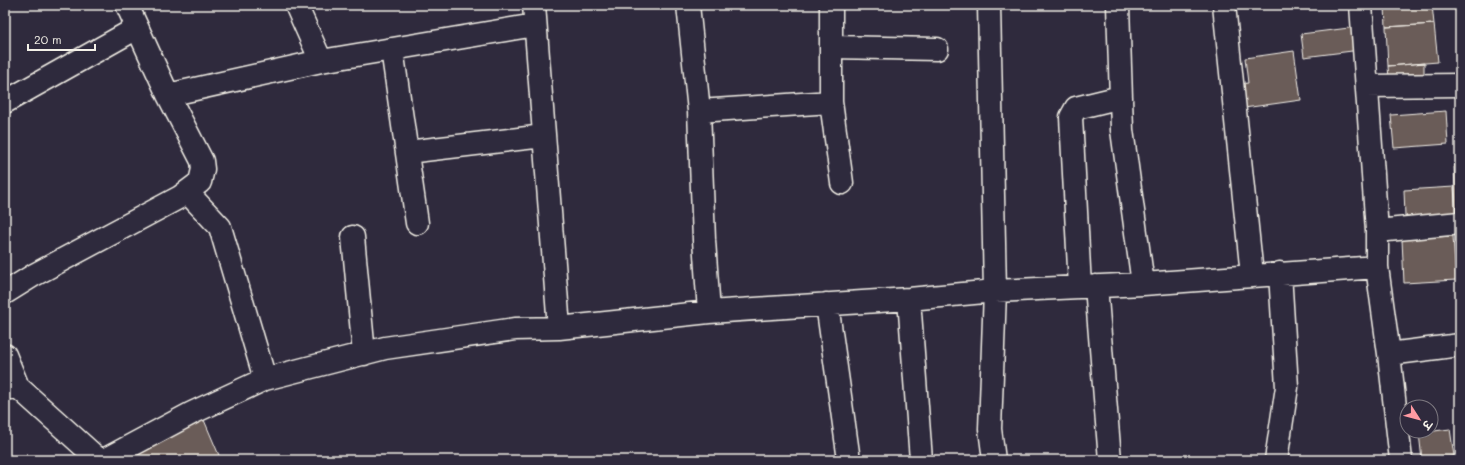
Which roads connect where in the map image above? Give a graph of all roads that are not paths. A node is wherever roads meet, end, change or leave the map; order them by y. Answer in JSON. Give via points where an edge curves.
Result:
{"nodes":[{"id":1,"x":127,"y":5,"type":"edge"},
{"id":2,"x":296,"y":5,"type":"edge"},
{"id":3,"x":688,"y":5,"type":"edge"},
{"id":4,"x":832,"y":5,"type":"edge"},
{"id":5,"x":988,"y":5,"type":"edge"},
{"id":6,"x":1118,"y":5,"type":"edge"},
{"id":7,"x":1224,"y":5,"type":"edge"},
{"id":8,"x":1361,"y":5,"type":"edge"},
{"id":9,"x":535,"y":15,"type":"edge"},
{"id":10,"x":137,"y":28,"type":"junction"},
{"id":11,"x":832,"y":47,"type":"junction"},
{"id":12,"x":392,"y":49,"type":"junction"},
{"id":13,"x":937,"y":49,"type":"dead end"},
{"id":14,"x":321,"y":61,"type":"junction"},
{"id":15,"x":1460,"y":85,"type":"edge"},
{"id":16,"x":1367,"y":86,"type":"junction"},
{"id":17,"x":168,"y":95,"type":"junction"},
{"id":18,"x":1121,"y":97,"type":"junction"},
{"id":19,"x":5,"y":102,"type":"edge"},
{"id":20,"x":831,"y":102,"type":"junction"},
{"id":21,"x":699,"y":111,"type":"junction"},
{"id":22,"x":544,"y":136,"type":"junction"},
{"id":23,"x":407,"y":152,"type":"junction"},
{"id":24,"x":842,"y":183,"type":"dead end"},
{"id":25,"x":188,"y":192,"type":"junction"},
{"id":26,"x":417,"y":223,"type":"dead end"},
{"id":27,"x":1460,"y":223,"type":"edge"},
{"id":28,"x":1377,"y":231,"type":"junction"},
{"id":29,"x":353,"y":237,"type":"dead end"},
{"id":30,"x":1377,"y":267,"type":"junction"},
{"id":31,"x":1280,"y":273,"type":"junction"},
{"id":32,"x":1252,"y":275,"type":"junction"},
{"id":33,"x":1142,"y":284,"type":"junction"},
{"id":34,"x":1088,"y":287,"type":"junction"},
{"id":35,"x":995,"y":292,"type":"junction"},
{"id":36,"x":5,"y":293,"type":"edge"},
{"id":37,"x":909,"y":299,"type":"junction"},
{"id":38,"x":827,"y":304,"type":"junction"},
{"id":39,"x":709,"y":312,"type":"junction"},
{"id":40,"x":559,"y":328,"type":"junction"},
{"id":41,"x":1460,"y":345,"type":"edge"},
{"id":42,"x":364,"y":354,"type":"junction"},
{"id":43,"x":1390,"y":354,"type":"junction"},
{"id":44,"x":5,"y":355,"type":"edge"},
{"id":45,"x":265,"y":379,"type":"junction"},
{"id":46,"x":12,"y":388,"type":"edge"},
{"id":47,"x":99,"y":460,"type":"edge"},
{"id":48,"x":104,"y":460,"type":"edge"},
{"id":49,"x":848,"y":460,"type":"edge"},
{"id":50,"x":921,"y":460,"type":"edge"},
{"id":51,"x":994,"y":460,"type":"edge"},
{"id":52,"x":1110,"y":460,"type":"edge"},
{"id":53,"x":1276,"y":460,"type":"edge"},
{"id":54,"x":1401,"y":460,"type":"edge"}],
"edges":[{"from":1,"to":10,"type":"street"},
{"from":2,"to":14,"type":"street"},
{"from":3,"to":21,"type":"street"},
{"from":4,"to":11,"type":"street"},
{"from":5,"to":35,"type":"street"},
{"from":6,"to":18,"type":"street"},
{"from":7,"to":32,"type":"street"},
{"from":8,"to":16,"type":"street"},
{"from":9,"to":12,"type":"street"},
{"from":9,"to":22,"type":"street"},
{"from":10,"to":17,"type":"street"},
{"from":10,"to":19,"type":"street"},
{"from":11,"to":13,"type":"street"},
{"from":11,"to":20,"type":"street"},
{"from":12,"to":14,"type":"street"},
{"from":12,"to":23,"type":"street"},
{"from":14,"to":17,"type":"street"},
{"from":15,"to":16,"type":"street"},
{"from":16,"to":28,"type":"street"},
{"from":17,"to":25,"type":"street","via":[[202,161],[200,182]]},
{"from":18,"to":33,"type":"street","via":[[1122,130]]},
{"from":18,"to":34,"type":"street","via":[[1076,108],[1071,117]]},
{"from":20,"to":21,"type":"street"},
{"from":20,"to":24,"type":"street"},
{"from":21,"to":39,"type":"street"},
{"from":22,"to":23,"type":"street"},
{"from":22,"to":40,"type":"street"},
{"from":23,"to":26,"type":"street"},
{"from":25,"to":36,"type":"street"},
{"from":25,"to":45,"type":"street","via":[[220,227]]},
{"from":27,"to":28,"type":"street"},
{"from":28,"to":30,"type":"street"},
{"from":29,"to":42,"type":"street"},
{"from":30,"to":31,"type":"street"},
{"from":30,"to":43,"type":"street"},
{"from":31,"to":32,"type":"street"},
{"from":31,"to":53,"type":"street","via":[[1287,387]]},
{"from":32,"to":33,"type":"street"},
{"from":33,"to":34,"type":"street"},
{"from":34,"to":35,"type":"street"},
{"from":34,"to":52,"type":"street"},
{"from":35,"to":37,"type":"street"},
{"from":35,"to":51,"type":"street","via":[[990,429]]},
{"from":37,"to":38,"type":"street"},
{"from":37,"to":50,"type":"street"},
{"from":38,"to":39,"type":"street"},
{"from":38,"to":49,"type":"street"},
{"from":39,"to":40,"type":"street"},
{"from":40,"to":42,"type":"street","via":[[514,329],[385,348]]},
{"from":41,"to":43,"type":"street"},
{"from":42,"to":45,"type":"street"},
{"from":43,"to":54,"type":"street"},
{"from":44,"to":46,"type":"street"},
{"from":45,"to":48,"type":"street","via":[[192,413]]},
{"from":46,"to":47,"type":"street"}]}
